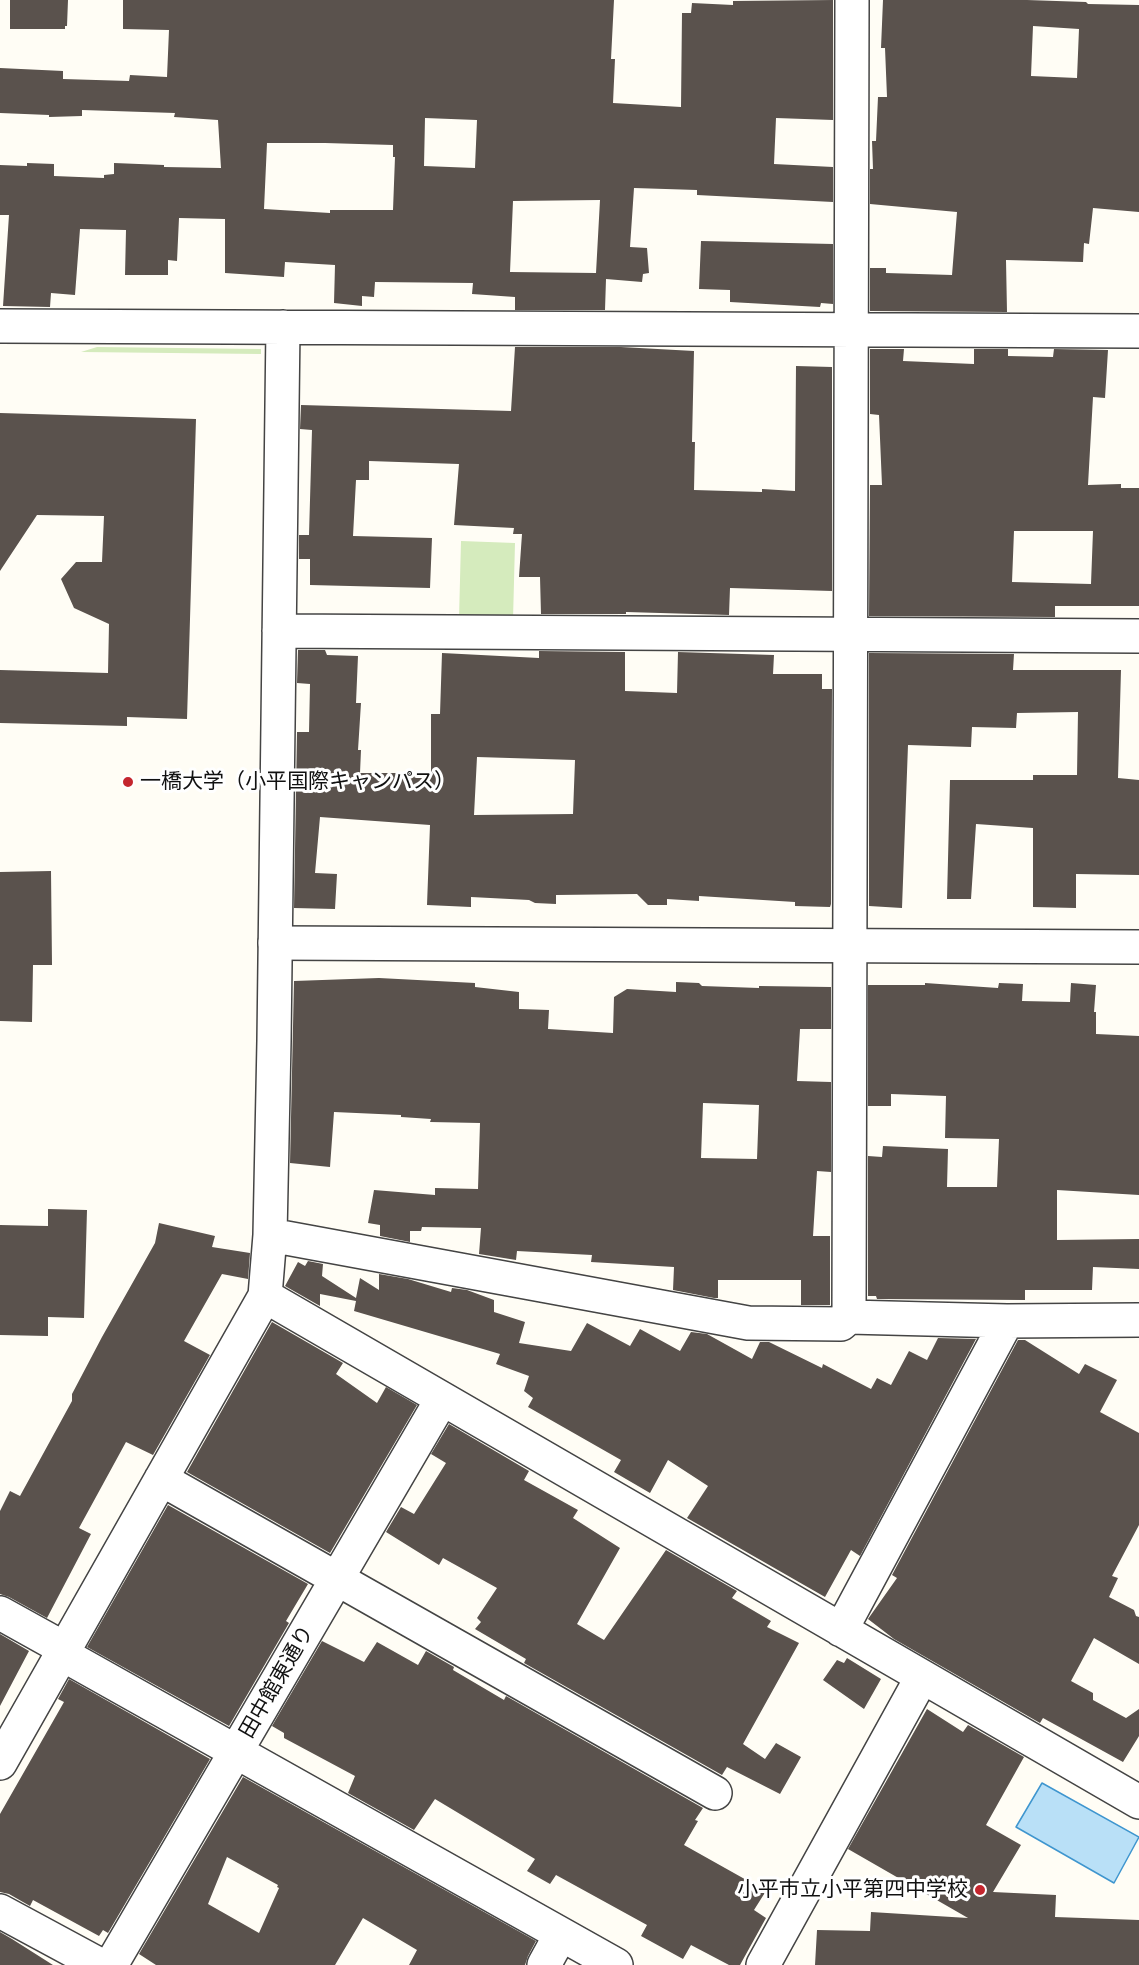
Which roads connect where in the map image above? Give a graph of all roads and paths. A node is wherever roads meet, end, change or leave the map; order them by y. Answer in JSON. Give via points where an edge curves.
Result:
{"nodes":[{"id":1,"x":852,"y":0,"type":"edge"},
{"id":2,"x":0,"y":326,"type":"edge"},
{"id":3,"x":283,"y":327,"type":"junction"},
{"id":4,"x":851,"y":330,"type":"junction"},
{"id":5,"x":1139,"y":331,"type":"edge"},
{"id":6,"x":279,"y":631,"type":"junction"},
{"id":7,"x":850,"y":634,"type":"junction"},
{"id":8,"x":1139,"y":636,"type":"edge"},
{"id":9,"x":275,"y":943,"type":"junction"},
{"id":10,"x":850,"y":945,"type":"junction"},
{"id":11,"x":1139,"y":947,"type":"edge"},
{"id":12,"x":270,"y":1235,"type":"junction"},
{"id":13,"x":265,"y":1296,"type":"junction"},
{"id":14,"x":849,"y":1317,"type":"junction"},
{"id":15,"x":1139,"y":1320,"type":"edge"},
{"id":16,"x":1007,"y":1321,"type":"junction"},
{"id":17,"x":442,"y":1398,"type":"junction"},
{"id":18,"x":161,"y":1479,"type":"junction"},
{"id":19,"x":337,"y":1578,"type":"junction"},
{"id":20,"x":0,"y":1613,"type":"edge"},
{"id":21,"x":842,"y":1630,"type":"junction"},
{"id":22,"x":63,"y":1651,"type":"junction"},
{"id":23,"x":922,"y":1677,"type":"junction"},
{"id":24,"x":236,"y":1752,"type":"junction"},
{"id":25,"x":0,"y":1763,"type":"edge"},
{"id":26,"x":1134,"y":1789,"type":"edge"},
{"id":27,"x":715,"y":1793,"type":"dead end"},
{"id":28,"x":0,"y":1911,"type":"edge"},
{"id":29,"x":561,"y":1934,"type":"junction"},
{"id":30,"x":100,"y":1965,"type":"edge"},
{"id":31,"x":111,"y":1965,"type":"edge"},
{"id":32,"x":544,"y":1965,"type":"edge"},
{"id":33,"x":616,"y":1965,"type":"edge"},
{"id":34,"x":763,"y":1965,"type":"edge"}],
"edges":[{"from":1,"to":4,"type":"street"},
{"from":2,"to":3,"type":"street"},
{"from":3,"to":4,"type":"street"},
{"from":3,"to":6,"type":"street"},
{"from":4,"to":5,"type":"street"},
{"from":4,"to":7,"type":"street"},
{"from":6,"to":7,"type":"street"},
{"from":6,"to":9,"type":"street"},
{"from":7,"to":8,"type":"street"},
{"from":7,"to":10,"type":"street"},
{"from":9,"to":10,"type":"street"},
{"from":9,"to":12,"type":"street"},
{"from":10,"to":11,"type":"street"},
{"from":10,"to":14,"type":"street"},
{"from":12,"to":13,"type":"street"},
{"from":12,"to":14,"type":"street","via":[[748,1323],[841,1324]]},
{"from":13,"to":17,"type":"street"},
{"from":13,"to":18,"type":"street"},
{"from":14,"to":16,"type":"street"},
{"from":15,"to":16,"type":"street"},
{"from":16,"to":21,"type":"street"},
{"from":17,"to":19,"type":"street","name":"田中館東通り"},
{"from":17,"to":21,"type":"street"},
{"from":18,"to":19,"type":"street"},
{"from":18,"to":22,"type":"street"},
{"from":19,"to":24,"type":"street","name":"田中館東通り"},
{"from":19,"to":27,"type":"street"},
{"from":20,"to":22,"type":"street"},
{"from":21,"to":23,"type":"street"},
{"from":22,"to":24,"type":"street"},
{"from":22,"to":25,"type":"street"},
{"from":23,"to":26,"type":"street"},
{"from":23,"to":34,"type":"street"},
{"from":24,"to":29,"type":"street"},
{"from":24,"to":31,"type":"street","name":"田中館東通り"},
{"from":28,"to":30,"type":"street"},
{"from":29,"to":32,"type":"street"},
{"from":29,"to":33,"type":"street"}]}
